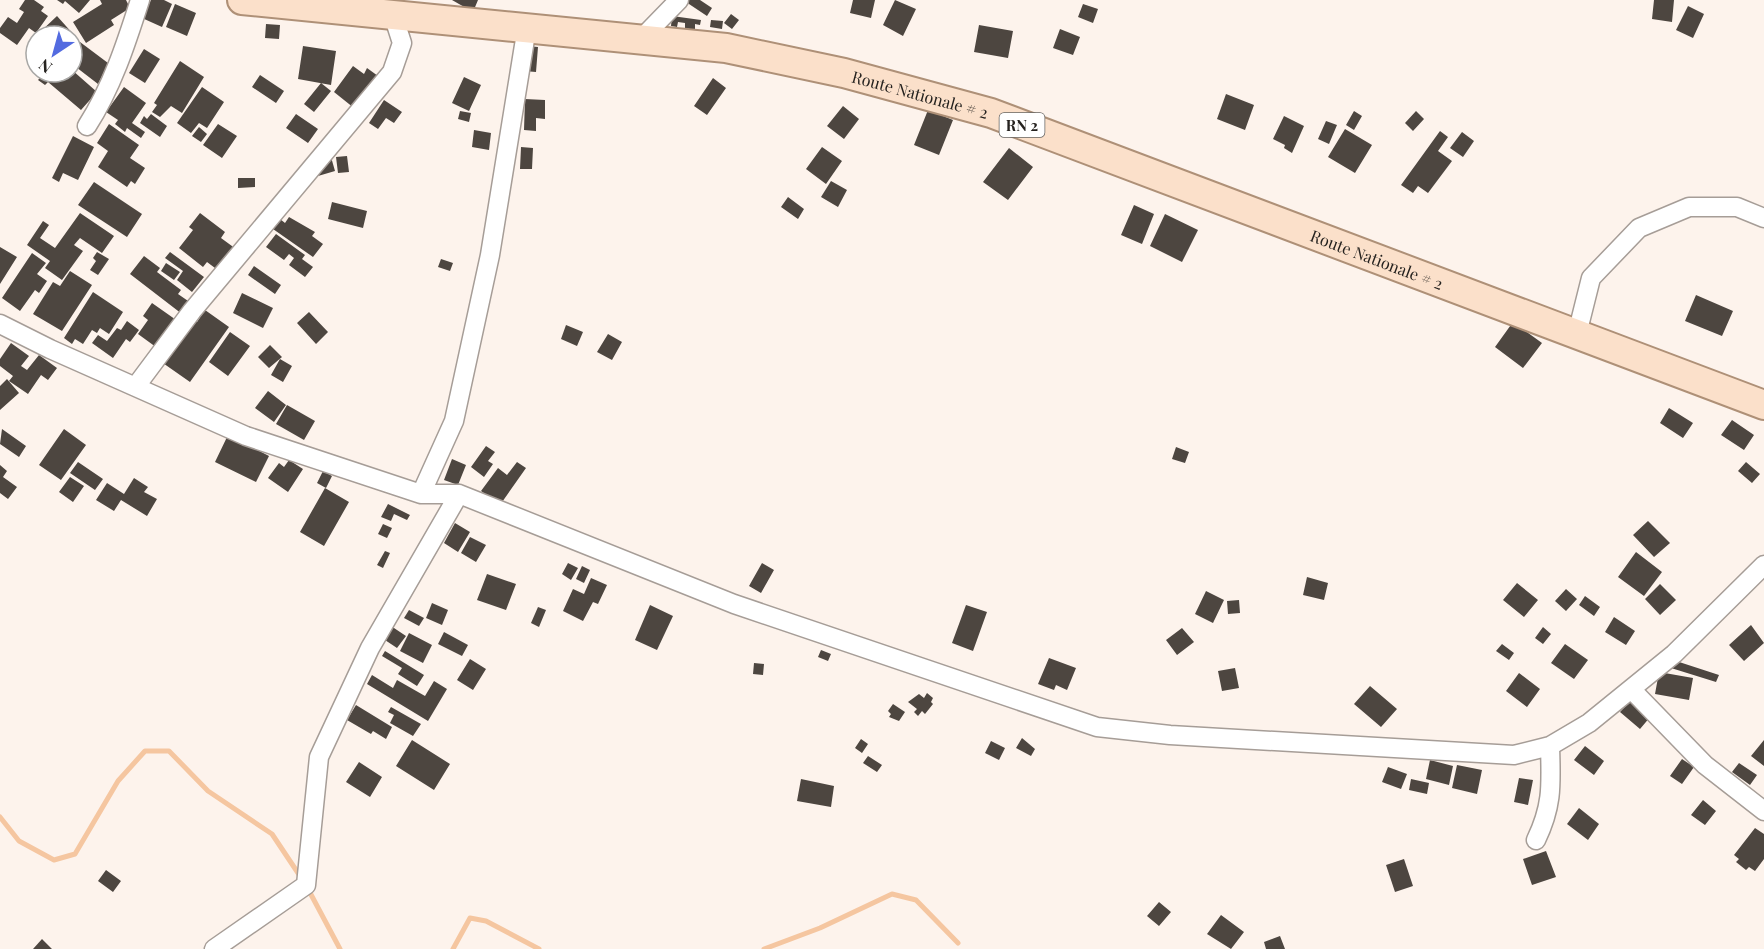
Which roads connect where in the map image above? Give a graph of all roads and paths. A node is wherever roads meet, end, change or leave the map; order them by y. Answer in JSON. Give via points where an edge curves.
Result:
{"nodes":[{"id":1,"x":140,"y":0,"type":"edge"},
{"id":2,"x":242,"y":0,"type":"edge"},
{"id":3,"x":679,"y":0,"type":"edge"},
{"id":4,"x":393,"y":15,"type":"junction"},
{"id":5,"x":526,"y":27,"type":"junction"},
{"id":6,"x":641,"y":39,"type":"junction"},
{"id":7,"x":87,"y":126,"type":"dead end"},
{"id":8,"x":1764,"y":218,"type":"edge"},
{"id":9,"x":0,"y":324,"type":"edge"},
{"id":10,"x":1577,"y":334,"type":"junction"},
{"id":11,"x":136,"y":386,"type":"junction"},
{"id":12,"x":1764,"y":405,"type":"edge"},
{"id":13,"x":422,"y":494,"type":"junction"},
{"id":14,"x":459,"y":494,"type":"junction"},
{"id":15,"x":1764,"y":565,"type":"edge"},
{"id":16,"x":1631,"y":689,"type":"junction"},
{"id":17,"x":1550,"y":746,"type":"junction"},
{"id":18,"x":1764,"y":811,"type":"edge"},
{"id":19,"x":1536,"y":840,"type":"dead end"},
{"id":20,"x":214,"y":949,"type":"edge"}],
"edges":[{"from":1,"to":7,"type":"street","via":[[118,65]]},
{"from":2,"to":4,"type":"main road","name":"Route Nationale # 2","number":"RN 2"},
{"from":3,"to":6,"type":"street"},
{"from":4,"to":5,"type":"main road","name":"Route Nationale # 2","number":"RN 2"},
{"from":4,"to":11,"type":"street","via":[[402,43],[392,72],[192,310]]},
{"from":5,"to":6,"type":"main road","name":"Route Nationale # 2","number":"RN 2"},
{"from":5,"to":13,"type":"street","via":[[490,255],[454,421]]},
{"from":6,"to":10,"type":"main road","name":"Route Nationale # 2","number":"RN 2","via":[[726,48],[844,73],[991,113]]},
{"from":8,"to":10,"type":"street","via":[[1737,207],[1689,207],[1639,228],[1591,278]]},
{"from":9,"to":11,"type":"street"},
{"from":10,"to":12,"type":"main road","name":"Route Nationale # 2","number":"RN 2"},
{"from":11,"to":13,"type":"street","via":[[246,436]]},
{"from":13,"to":14,"type":"street"},
{"from":14,"to":17,"type":"street","via":[[734,604],[1097,727],[1469,754],[1514,755]]},
{"from":14,"to":20,"type":"street","via":[[370,648],[319,757],[306,885]]},
{"from":15,"to":16,"type":"street","via":[[1674,654]]},
{"from":16,"to":17,"type":"street","via":[[1589,723]]},
{"from":16,"to":18,"type":"street","via":[[1705,765]]},
{"from":17,"to":19,"type":"street","via":[[1552,795]]}]}
